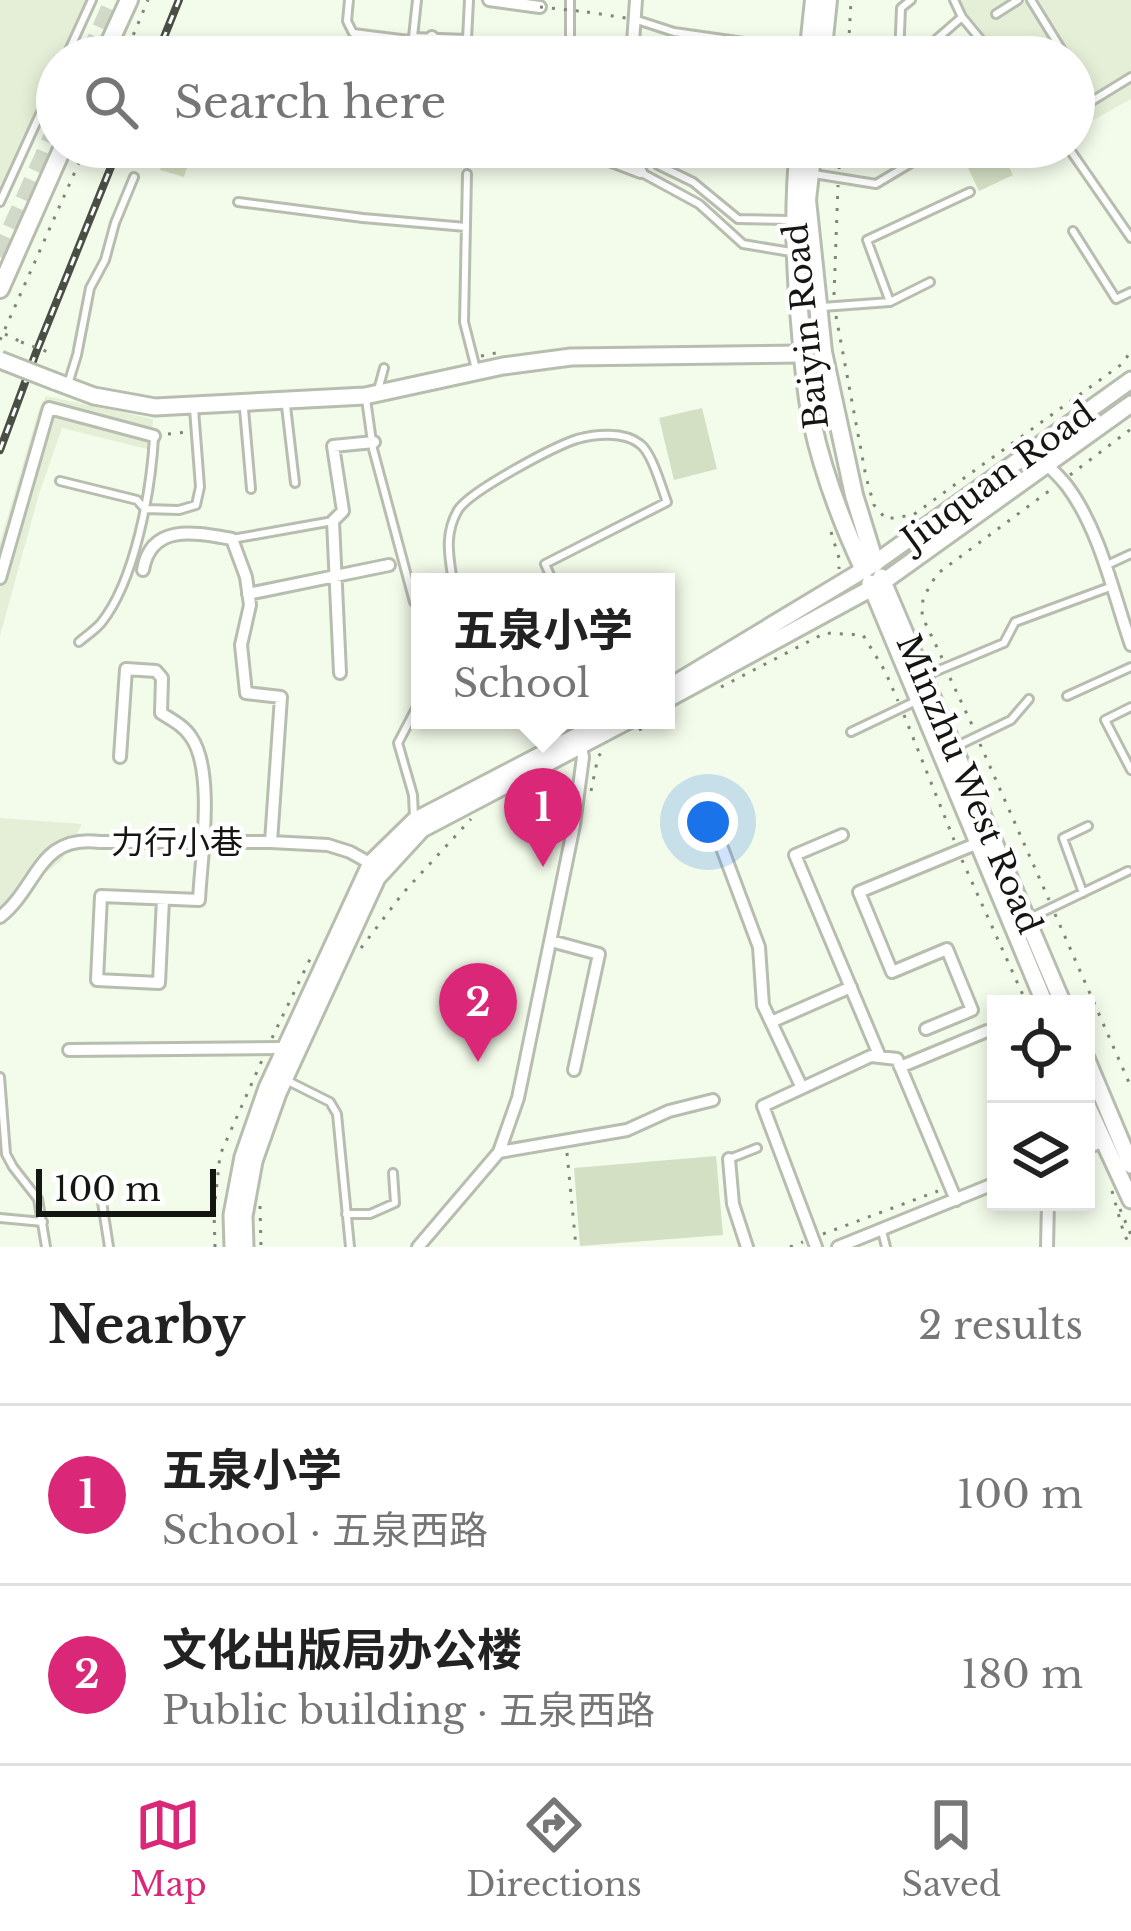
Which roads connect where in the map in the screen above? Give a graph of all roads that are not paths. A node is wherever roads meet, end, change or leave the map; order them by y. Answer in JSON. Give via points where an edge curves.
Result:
{"nodes":[{"id":1,"x":92,"y":0,"type":"edge"},
{"id":2,"x":129,"y":0,"type":"edge"},
{"id":3,"x":349,"y":0,"type":"edge"},
{"id":4,"x":417,"y":0,"type":"edge"},
{"id":5,"x":469,"y":0,"type":"edge"},
{"id":6,"x":489,"y":0,"type":"edge"},
{"id":7,"x":571,"y":0,"type":"edge"},
{"id":8,"x":636,"y":0,"type":"edge"},
{"id":9,"x":814,"y":0,"type":"edge"},
{"id":10,"x":828,"y":0,"type":"edge"},
{"id":11,"x":911,"y":0,"type":"edge"},
{"id":12,"x":954,"y":0,"type":"edge"},
{"id":13,"x":1018,"y":0,"type":"edge"},
{"id":14,"x":1031,"y":0,"type":"edge"},
{"id":15,"x":540,"y":7,"type":"road end"},
{"id":16,"x":996,"y":14,"type":"dead end"},
{"id":17,"x":962,"y":17,"type":"junction"},
{"id":18,"x":634,"y":19,"type":"junction"},
{"id":19,"x":76,"y":36,"type":"edge"},
{"id":20,"x":113,"y":36,"type":"edge"},
{"id":21,"x":376,"y":36,"type":"edge"},
{"id":22,"x":413,"y":36,"type":"edge"},
{"id":23,"x":467,"y":36,"type":"edge"},
{"id":24,"x":570,"y":36,"type":"edge"},
{"id":25,"x":633,"y":36,"type":"edge"},
{"id":26,"x":702,"y":36,"type":"edge"},
{"id":27,"x":810,"y":36,"type":"edge"},
{"id":28,"x":824,"y":36,"type":"edge"},
{"id":29,"x":900,"y":36,"type":"edge"},
{"id":30,"x":940,"y":36,"type":"edge"},
{"id":31,"x":977,"y":36,"type":"edge"},
{"id":32,"x":1053,"y":36,"type":"edge"},
{"id":33,"x":1131,"y":77,"type":"edge"},
{"id":34,"x":1095,"y":99,"type":"edge"},
{"id":35,"x":36,"y":123,"type":"edge"},
{"id":36,"x":54,"y":168,"type":"edge"},
{"id":37,"x":630,"y":168,"type":"edge"},
{"id":38,"x":639,"y":168,"type":"edge"},
{"id":39,"x":663,"y":168,"type":"edge"},
{"id":40,"x":798,"y":168,"type":"edge"},
{"id":41,"x":811,"y":168,"type":"edge"},
{"id":42,"x":903,"y":168,"type":"edge"},
{"id":43,"x":1083,"y":168,"type":"edge"},
{"id":44,"x":641,"y":172,"type":"junction"},
{"id":45,"x":467,"y":174,"type":"dead end"},
{"id":46,"x":810,"y":174,"type":"junction"},
{"id":47,"x":134,"y":177,"type":"dead end"},
{"id":48,"x":970,"y":192,"type":"dead end"},
{"id":49,"x":0,"y":202,"type":"edge"},
{"id":50,"x":238,"y":202,"type":"dead end"},
{"id":51,"x":794,"y":220,"type":"junction"},
{"id":52,"x":466,"y":226,"type":"junction"},
{"id":53,"x":1073,"y":231,"type":"dead end"},
{"id":54,"x":1131,"y":238,"type":"edge"},
{"id":55,"x":794,"y":253,"type":"junction"},
{"id":56,"x":930,"y":282,"type":"dead end"},
{"id":57,"x":0,"y":289,"type":"edge"},
{"id":58,"x":1131,"y":292,"type":"edge"},
{"id":59,"x":890,"y":302,"type":"junction"},
{"id":60,"x":826,"y":307,"type":"junction"},
{"id":61,"x":803,"y":354,"type":"junction"},
{"id":62,"x":0,"y":360,"type":"edge"},
{"id":63,"x":475,"y":366,"type":"junction"},
{"id":64,"x":384,"y":368,"type":"dead end"},
{"id":65,"x":1131,"y":380,"type":"edge"},
{"id":66,"x":60,"y":383,"type":"junction"},
{"id":67,"x":371,"y":394,"type":"junction"},
{"id":68,"x":1131,"y":404,"type":"edge"},
{"id":69,"x":194,"y":406,"type":"junction"},
{"id":70,"x":286,"y":406,"type":"dead end"},
{"id":71,"x":244,"y":409,"type":"dead end"},
{"id":72,"x":154,"y":436,"type":"joint"},
{"id":73,"x":374,"y":442,"type":"junction"},
{"id":74,"x":1034,"y":451,"type":"junction"},
{"id":75,"x":1047,"y":465,"type":"junction"},
{"id":76,"x":60,"y":481,"type":"dead end"},
{"id":77,"x":295,"y":483,"type":"dead end"},
{"id":78,"x":250,"y":489,"type":"dead end"},
{"id":79,"x":145,"y":509,"type":"junction"},
{"id":80,"x":333,"y":521,"type":"junction"},
{"id":81,"x":232,"y":539,"type":"junction"},
{"id":82,"x":1131,"y":554,"type":"edge"},
{"id":83,"x":389,"y":566,"type":"dead end"},
{"id":84,"x":1104,"y":566,"type":"junction"},
{"id":85,"x":870,"y":567,"type":"junction"},
{"id":86,"x":143,"y":570,"type":"dead end"},
{"id":87,"x":452,"y":573,"type":"edge"},
{"id":88,"x":550,"y":573,"type":"edge"},
{"id":89,"x":337,"y":577,"type":"junction"},
{"id":90,"x":0,"y":578,"type":"edge"},
{"id":91,"x":878,"y":585,"type":"junction"},
{"id":92,"x":1111,"y":587,"type":"junction"},
{"id":93,"x":411,"y":588,"type":"edge"},
{"id":94,"x":248,"y":594,"type":"junction"},
{"id":95,"x":79,"y":642,"type":"dead end"},
{"id":96,"x":1131,"y":645,"type":"edge"},
{"id":97,"x":1131,"y":667,"type":"edge"},
{"id":98,"x":340,"y":673,"type":"dead end"},
{"id":99,"x":924,"y":676,"type":"junction"},
{"id":100,"x":675,"y":683,"type":"edge"},
{"id":101,"x":675,"y":695,"type":"edge"},
{"id":102,"x":1067,"y":696,"type":"dead end"},
{"id":103,"x":920,"y":699,"type":"junction"},
{"id":104,"x":1029,"y":699,"type":"dead end"},
{"id":105,"x":1131,"y":707,"type":"edge"},
{"id":106,"x":411,"y":718,"type":"edge"},
{"id":107,"x":581,"y":732,"type":"edge"},
{"id":108,"x":850,"y":732,"type":"dead end"},
{"id":109,"x":955,"y":747,"type":"junction"},
{"id":110,"x":120,"y":758,"type":"dead end"},
{"id":111,"x":1131,"y":770,"type":"edge"},
{"id":112,"x":414,"y":820,"type":"junction"},
{"id":113,"x":1088,"y":826,"type":"dead end"},
{"id":114,"x":842,"y":835,"type":"dead end"},
{"id":115,"x":202,"y":842,"type":"junction"},
{"id":116,"x":271,"y":842,"type":"junction"},
{"id":117,"x":978,"y":843,"type":"junction"},
{"id":118,"x":722,"y":848,"type":"dead end"},
{"id":119,"x":377,"y":867,"type":"junction"},
{"id":120,"x":1128,"y":871,"type":"dead end"},
{"id":121,"x":1083,"y":892,"type":"junction"},
{"id":122,"x":163,"y":899,"type":"junction"},
{"id":123,"x":0,"y":917,"type":"edge"},
{"id":124,"x":1027,"y":920,"type":"junction"},
{"id":125,"x":551,"y":941,"type":"junction"},
{"id":126,"x":851,"y":987,"type":"junction"},
{"id":127,"x":1041,"y":995,"type":"edge"},
{"id":128,"x":1059,"y":995,"type":"edge"},
{"id":129,"x":771,"y":1022,"type":"junction"},
{"id":130,"x":926,"y":1029,"type":"dead end"},
{"id":131,"x":987,"y":1031,"type":"dead end"},
{"id":132,"x":284,"y":1048,"type":"junction"},
{"id":133,"x":69,"y":1050,"type":"dead end"},
{"id":134,"x":880,"y":1057,"type":"junction"},
{"id":135,"x":900,"y":1067,"type":"junction"},
{"id":136,"x":574,"y":1070,"type":"dead end"},
{"id":137,"x":1095,"y":1075,"type":"edge"},
{"id":138,"x":0,"y":1077,"type":"edge"},
{"id":139,"x":284,"y":1078,"type":"junction"},
{"id":140,"x":802,"y":1088,"type":"junction"},
{"id":141,"x":712,"y":1100,"type":"dead end"},
{"id":142,"x":1125,"y":1132,"type":"edge"},
{"id":143,"x":2,"y":1140,"type":"edge"},
{"id":144,"x":1095,"y":1145,"type":"edge"},
{"id":145,"x":1095,"y":1146,"type":"edge"},
{"id":146,"x":757,"y":1148,"type":"dead end"},
{"id":147,"x":499,"y":1151,"type":"junction"},
{"id":148,"x":729,"y":1159,"type":"joint"},
{"id":149,"x":1131,"y":1165,"type":"edge"},
{"id":150,"x":393,"y":1172,"type":"dead end"},
{"id":151,"x":987,"y":1187,"type":"edge"},
{"id":152,"x":956,"y":1200,"type":"junction"},
{"id":153,"x":1131,"y":1200,"type":"edge"},
{"id":154,"x":102,"y":1202,"type":"dead end"},
{"id":155,"x":1048,"y":1211,"type":"edge"},
{"id":156,"x":346,"y":1214,"type":"junction"},
{"id":157,"x":0,"y":1218,"type":"edge"},
{"id":158,"x":43,"y":1222,"type":"junction"},
{"id":159,"x":882,"y":1231,"type":"junction"},
{"id":160,"x":814,"y":1242,"type":"edge"},
{"id":161,"x":46,"y":1247,"type":"edge"},
{"id":162,"x":109,"y":1247,"type":"edge"},
{"id":163,"x":233,"y":1247,"type":"edge"},
{"id":164,"x":245,"y":1247,"type":"edge"},
{"id":165,"x":350,"y":1247,"type":"edge"},
{"id":166,"x":418,"y":1247,"type":"edge"},
{"id":167,"x":747,"y":1247,"type":"edge"},
{"id":168,"x":838,"y":1247,"type":"edge"},
{"id":169,"x":886,"y":1247,"type":"edge"},
{"id":170,"x":1047,"y":1247,"type":"edge"}],
"edges":[{"from":1,"to":19,"type":"lane"},
{"from":2,"to":20,"type":"main road"},
{"from":3,"to":21,"type":"lane","via":[[352,33]]},
{"from":4,"to":22,"type":"lane"},
{"from":5,"to":23,"type":"lane"},
{"from":6,"to":15,"type":"street"},
{"from":7,"to":24,"type":"lane"},
{"from":8,"to":18,"type":"street"},
{"from":9,"to":27,"type":"main road"},
{"from":10,"to":28,"type":"main road"},
{"from":11,"to":29,"type":"lane","via":[[901,8]]},
{"from":12,"to":17,"type":"lane"},
{"from":13,"to":16,"type":"lane"},
{"from":14,"to":32,"type":"lane"},
{"from":17,"to":30,"type":"lane"},
{"from":17,"to":31,"type":"lane"},
{"from":18,"to":25,"type":"street"},
{"from":18,"to":26,"type":"lane"},
{"from":33,"to":34,"type":"lane"},
{"from":35,"to":49,"type":"lane"},
{"from":36,"to":57,"type":"main road"},
{"from":37,"to":44,"type":"street"},
{"from":38,"to":44,"type":"street"},
{"from":39,"to":51,"type":"lane","via":[[738,219]]},
{"from":40,"to":51,"type":"main road","name":"Baiyin Road"},
{"from":41,"to":46,"type":"main road","name":"Baiyin Road"},
{"from":42,"to":46,"type":"lane","via":[[876,184]]},
{"from":43,"to":54,"type":"lane"},
{"from":44,"to":55,"type":"lane","via":[[699,204],[743,244]]},
{"from":45,"to":52,"type":"lane"},
{"from":46,"to":60,"type":"main road","name":"Baiyin Road"},
{"from":47,"to":66,"type":"lane","via":[[90,288],[77,355]]},
{"from":48,"to":59,"type":"lane","via":[[867,240]]},
{"from":50,"to":52,"type":"lane"},
{"from":51,"to":55,"type":"main road","name":"Baiyin Road"},
{"from":52,"to":63,"type":"lane","via":[[464,322]]},
{"from":53,"to":58,"type":"lane","via":[[1116,299]]},
{"from":55,"to":61,"type":"main road","name":"Baiyin Road"},
{"from":56,"to":59,"type":"lane"},
{"from":59,"to":60,"type":"lane"},
{"from":60,"to":85,"type":"main road","name":"Baiyin Road","via":[[823,352]]},
{"from":61,"to":63,"type":"main road"},
{"from":61,"to":85,"type":"main road","name":"Baiyin Road","via":[[812,423],[836,501]]},
{"from":62,"to":66,"type":"main road","bridge":true},
{"from":63,"to":67,"type":"main road"},
{"from":64,"to":67,"type":"lane"},
{"from":65,"to":74,"type":"main road","name":"Jiuquan Road"},
{"from":66,"to":69,"type":"main road","via":[[154,407]]},
{"from":67,"to":69,"type":"main road"},
{"from":67,"to":73,"type":"lane"},
{"from":68,"to":75,"type":"main road","name":"Jiuquan Road"},
{"from":69,"to":79,"type":"lane","via":[[196,505]]},
{"from":70,"to":77,"type":"lane"},
{"from":71,"to":78,"type":"lane"},
{"from":72,"to":79,"type":"lane"},
{"from":72,"to":90,"type":"street","via":[[49,408]]},
{"from":73,"to":80,"type":"street","via":[[333,446],[343,511]]},
{"from":73,"to":93,"type":"lane"},
{"from":74,"to":75,"type":"street"},
{"from":74,"to":85,"type":"main road","name":"Jiuquan Road"},
{"from":75,"to":84,"type":"street","via":[[1081,509]]},
{"from":75,"to":91,"type":"main road","name":"Jiuquan Road"},
{"from":76,"to":79,"type":"lane","via":[[137,500]]},
{"from":79,"to":95,"type":"lane","via":[[112,604]]},
{"from":80,"to":81,"type":"lane"},
{"from":80,"to":89,"type":"street"},
{"from":81,"to":86,"type":"street","via":[[172,535],[154,544]]},
{"from":81,"to":94,"type":"street"},
{"from":82,"to":84,"type":"lane"},
{"from":83,"to":89,"type":"street"},
{"from":84,"to":92,"type":"street"},
{"from":85,"to":91,"type":"main road","name":"Minzhu West Road"},
{"from":85,"to":100,"type":"main road","name":"Jiuquan Road"},
{"from":87,"to":88,"type":"lane","via":[[447,545],[462,504],[578,439],[635,440],[668,502],[545,564]]},
{"from":89,"to":94,"type":"street"},
{"from":89,"to":98,"type":"street"},
{"from":91,"to":99,"type":"main road","name":"Minzhu West Road"},
{"from":91,"to":101,"type":"main road","name":"Jiuquan Road"},
{"from":91,"to":103,"type":"main road","name":"Minzhu West Road"},
{"from":92,"to":96,"type":"street"},
{"from":92,"to":99,"type":"lane","via":[[1015,622],[1004,643]]},
{"from":94,"to":116,"type":"street","via":[[246,693],[281,697]]},
{"from":97,"to":102,"type":"lane"},
{"from":99,"to":109,"type":"main road","name":"Minzhu West Road"},
{"from":103,"to":108,"type":"lane"},
{"from":103,"to":117,"type":"main road","name":"Minzhu West Road"},
{"from":104,"to":109,"type":"lane","via":[[1011,720]]},
{"from":105,"to":111,"type":"lane","via":[[1105,721]]},
{"from":106,"to":112,"type":"lane","via":[[398,743]]},
{"from":107,"to":112,"type":"main road"},
{"from":107,"to":119,"type":"main road","via":[[422,830]]},
{"from":107,"to":125,"type":"street","via":[[574,825]]},
{"from":109,"to":124,"type":"main road","name":"Minzhu West Road"},
{"from":110,"to":115,"type":"street","via":[[126,669],[156,671],[161,713],[196,742],[206,785]]},
{"from":112,"to":119,"type":"main road"},
{"from":113,"to":121,"type":"lane","via":[[1064,838]]},
{"from":114,"to":126,"type":"street","via":[[795,855]]},
{"from":115,"to":116,"type":"street","name":"力行小巷"},
{"from":115,"to":122,"type":"street","via":[[199,900]]},
{"from":115,"to":123,"type":"street","name":"力行小巷","via":[[66,843]]},
{"from":116,"to":119,"type":"street","name":"力行小巷","via":[[328,845]]},
{"from":117,"to":127,"type":"main road","name":"Minzhu West Road"},
{"from":117,"to":130,"type":"street","via":[[859,892],[892,972],[947,949],[972,1010]]},
{"from":118,"to":129,"type":"street","via":[[760,947]]},
{"from":119,"to":132,"type":"main road"},
{"from":119,"to":139,"type":"main road"},
{"from":120,"to":121,"type":"lane"},
{"from":121,"to":124,"type":"lane"},
{"from":122,"to":122,"type":"street","via":[[160,983],[97,980],[101,896]]},
{"from":124,"to":128,"type":"main road","name":"Minzhu West Road"},
{"from":125,"to":136,"type":"street","via":[[599,954]]},
{"from":125,"to":147,"type":"street"},
{"from":126,"to":129,"type":"street"},
{"from":126,"to":134,"type":"street"},
{"from":129,"to":140,"type":"street"},
{"from":131,"to":135,"type":"street"},
{"from":132,"to":133,"type":"street"},
{"from":132,"to":163,"type":"main road","via":[[243,1157]]},
{"from":134,"to":135,"type":"street"},
{"from":134,"to":140,"type":"street"},
{"from":135,"to":152,"type":"street"},
{"from":137,"to":142,"type":"main road"},
{"from":138,"to":143,"type":"lane"},
{"from":139,"to":156,"type":"lane","via":[[337,1114]]},
{"from":139,"to":164,"type":"main road","via":[[254,1161]]},
{"from":140,"to":160,"type":"street","via":[[763,1106]]},
{"from":141,"to":147,"type":"street","via":[[627,1130]]},
{"from":142,"to":144,"type":"main road"},
{"from":142,"to":149,"type":"main road"},
{"from":143,"to":158,"type":"lane"},
{"from":145,"to":153,"type":"main road"},
{"from":146,"to":148,"type":"lane"},
{"from":147,"to":166,"type":"street"},
{"from":148,"to":167,"type":"street"},
{"from":150,"to":156,"type":"lane","via":[[395,1203]]},
{"from":151,"to":152,"type":"street"},
{"from":152,"to":159,"type":"street"},
{"from":154,"to":162,"type":"lane"},
{"from":155,"to":170,"type":"street"},
{"from":156,"to":165,"type":"lane"},
{"from":157,"to":158,"type":"lane"},
{"from":158,"to":161,"type":"lane"},
{"from":159,"to":168,"type":"street"},
{"from":159,"to":169,"type":"lane"}]}
